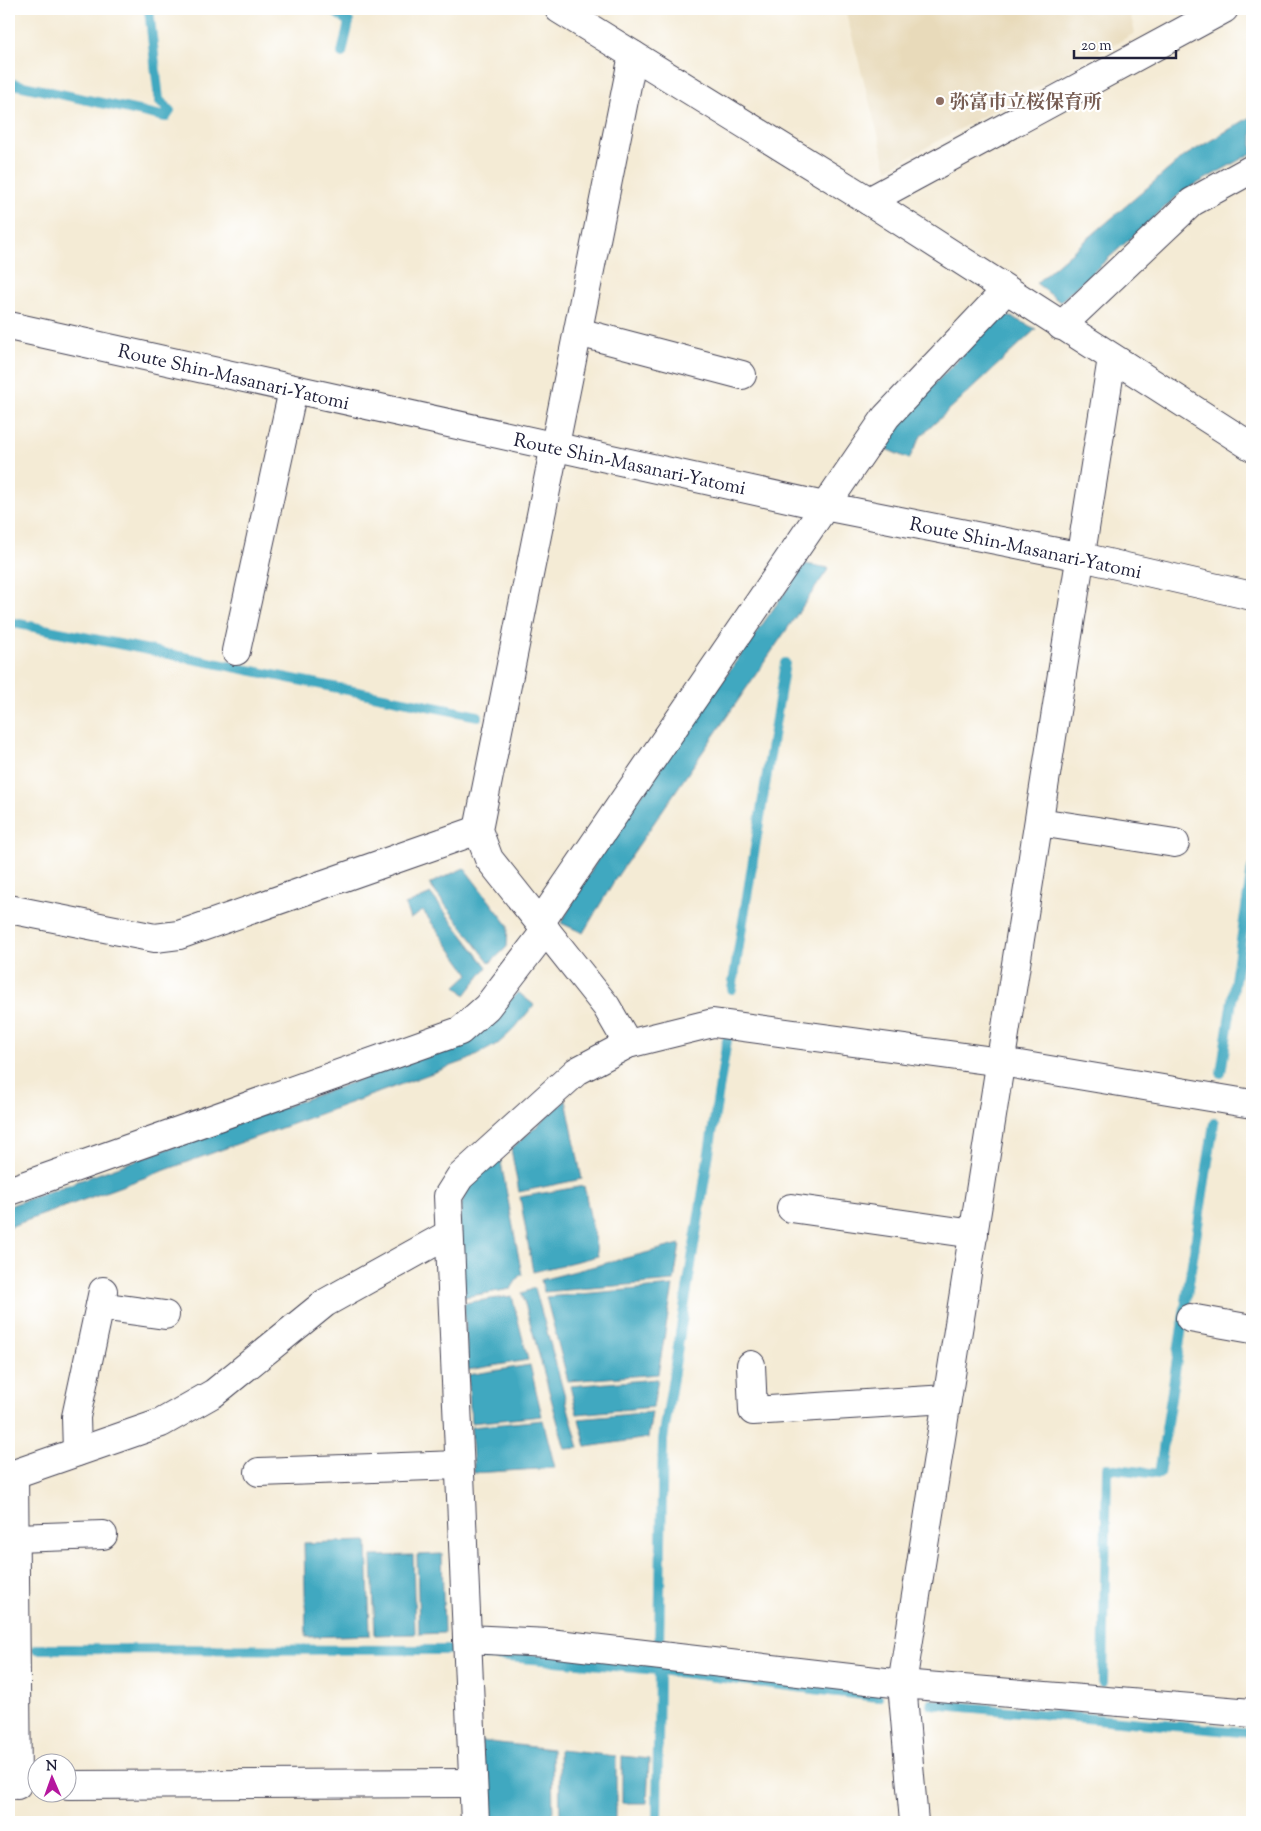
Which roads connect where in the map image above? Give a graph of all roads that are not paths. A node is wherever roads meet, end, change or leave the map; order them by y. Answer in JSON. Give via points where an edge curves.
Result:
{"nodes":[{"id":1,"x":559,"y":9,"type":"edge"},
{"id":2,"x":1224,"y":9,"type":"edge"},
{"id":3,"x":633,"y":55,"type":"junction"},
{"id":4,"x":1252,"y":169,"type":"edge"},
{"id":5,"x":869,"y":201,"type":"junction"},
{"id":6,"x":1006,"y":290,"type":"junction"},
{"id":7,"x":9,"y":326,"type":"edge"},
{"id":8,"x":1061,"y":326,"type":"junction"},
{"id":9,"x":578,"y":332,"type":"junction"},
{"id":10,"x":1112,"y":358,"type":"junction"},
{"id":11,"x":742,"y":375,"type":"dead end"},
{"id":12,"x":294,"y":390,"type":"junction"},
{"id":13,"x":556,"y":447,"type":"junction"},
{"id":14,"x":1252,"y":447,"type":"edge"},
{"id":15,"x":824,"y":506,"type":"junction"},
{"id":16,"x":1082,"y":557,"type":"junction"},
{"id":17,"x":1252,"y":596,"type":"edge"},
{"id":18,"x":236,"y":651,"type":"dead end"},
{"id":19,"x":1039,"y":822,"type":"junction"},
{"id":20,"x":478,"y":830,"type":"junction"},
{"id":21,"x":1175,"y":843,"type":"dead end"},
{"id":22,"x":9,"y":909,"type":"edge"},
{"id":23,"x":543,"y":927,"type":"junction"},
{"id":24,"x":628,"y":1044,"type":"junction"},
{"id":25,"x":1001,"y":1062,"type":"junction"},
{"id":26,"x":1252,"y":1104,"type":"edge"},
{"id":27,"x":9,"y":1191,"type":"edge"},
{"id":28,"x":791,"y":1208,"type":"dead end"},
{"id":29,"x":449,"y":1234,"type":"junction"},
{"id":30,"x":974,"y":1234,"type":"junction"},
{"id":31,"x":164,"y":1315,"type":"dead end"},
{"id":32,"x":1190,"y":1318,"type":"dead end"},
{"id":33,"x":1252,"y":1329,"type":"edge"},
{"id":34,"x":750,"y":1365,"type":"dead end"},
{"id":35,"x":948,"y":1399,"type":"junction"},
{"id":36,"x":77,"y":1452,"type":"junction"},
{"id":37,"x":459,"y":1466,"type":"junction"},
{"id":38,"x":259,"y":1472,"type":"dead end"},
{"id":39,"x":11,"y":1475,"type":"edge"},
{"id":40,"x":103,"y":1535,"type":"dead end"},
{"id":41,"x":15,"y":1538,"type":"junction"},
{"id":42,"x":467,"y":1639,"type":"junction"},
{"id":43,"x":902,"y":1684,"type":"junction"},
{"id":44,"x":1252,"y":1713,"type":"edge"},
{"id":45,"x":473,"y":1784,"type":"junction"},
{"id":46,"x":21,"y":1785,"type":"edge"},
{"id":47,"x":78,"y":1785,"type":"edge"},
{"id":48,"x":475,"y":1822,"type":"edge"},
{"id":49,"x":914,"y":1822,"type":"edge"}],
"edges":[{"from":1,"to":3,"type":"street"},
{"from":2,"to":5,"type":"street"},
{"from":3,"to":5,"type":"street"},
{"from":3,"to":9,"type":"street"},
{"from":4,"to":8,"type":"street","via":[[1192,202]]},
{"from":5,"to":6,"type":"street"},
{"from":6,"to":8,"type":"street"},
{"from":6,"to":15,"type":"street","via":[[886,417]]},
{"from":7,"to":12,"type":"street","name":"Route Shin-Masanari-Yatomi"},
{"from":8,"to":10,"type":"street"},
{"from":9,"to":11,"type":"street"},
{"from":9,"to":13,"type":"street"},
{"from":10,"to":14,"type":"street"},
{"from":10,"to":16,"type":"street"},
{"from":12,"to":13,"type":"street","name":"Route Shin-Masanari-Yatomi"},
{"from":12,"to":18,"type":"street"},
{"from":13,"to":15,"type":"street","name":"Route Shin-Masanari-Yatomi"},
{"from":13,"to":20,"type":"street"},
{"from":15,"to":16,"type":"street","name":"Route Shin-Masanari-Yatomi"},
{"from":15,"to":23,"type":"street"},
{"from":16,"to":17,"type":"street","name":"Route Shin-Masanari-Yatomi"},
{"from":16,"to":19,"type":"street"},
{"from":19,"to":21,"type":"street"},
{"from":19,"to":25,"type":"street"},
{"from":20,"to":22,"type":"street","via":[[179,934],[155,938]]},
{"from":20,"to":23,"type":"street","via":[[489,859]]},
{"from":23,"to":24,"type":"street","via":[[606,1006]]},
{"from":23,"to":27,"type":"street","via":[[487,1007],[460,1031]]},
{"from":24,"to":25,"type":"street","via":[[713,1023]]},
{"from":24,"to":29,"type":"street","via":[[577,1070],[460,1177],[448,1196]]},
{"from":25,"to":26,"type":"street"},
{"from":25,"to":30,"type":"street"},
{"from":28,"to":30,"type":"street"},
{"from":29,"to":36,"type":"street","via":[[325,1303],[214,1393],[161,1423]]},
{"from":29,"to":37,"type":"street"},
{"from":30,"to":35,"type":"street"},
{"from":31,"to":36,"type":"street","via":[[101,1298],[76,1417]]},
{"from":32,"to":33,"type":"street"},
{"from":34,"to":35,"type":"street","via":[[753,1410]]},
{"from":35,"to":43,"type":"street"},
{"from":36,"to":39,"type":"street"},
{"from":37,"to":38,"type":"street"},
{"from":37,"to":42,"type":"street"},
{"from":39,"to":41,"type":"street"},
{"from":40,"to":41,"type":"street"},
{"from":41,"to":46,"type":"street"},
{"from":42,"to":43,"type":"street","via":[[549,1643]]},
{"from":42,"to":45,"type":"street"},
{"from":43,"to":44,"type":"street"},
{"from":43,"to":49,"type":"street"},
{"from":45,"to":47,"type":"street"},
{"from":45,"to":48,"type":"street"}]}
